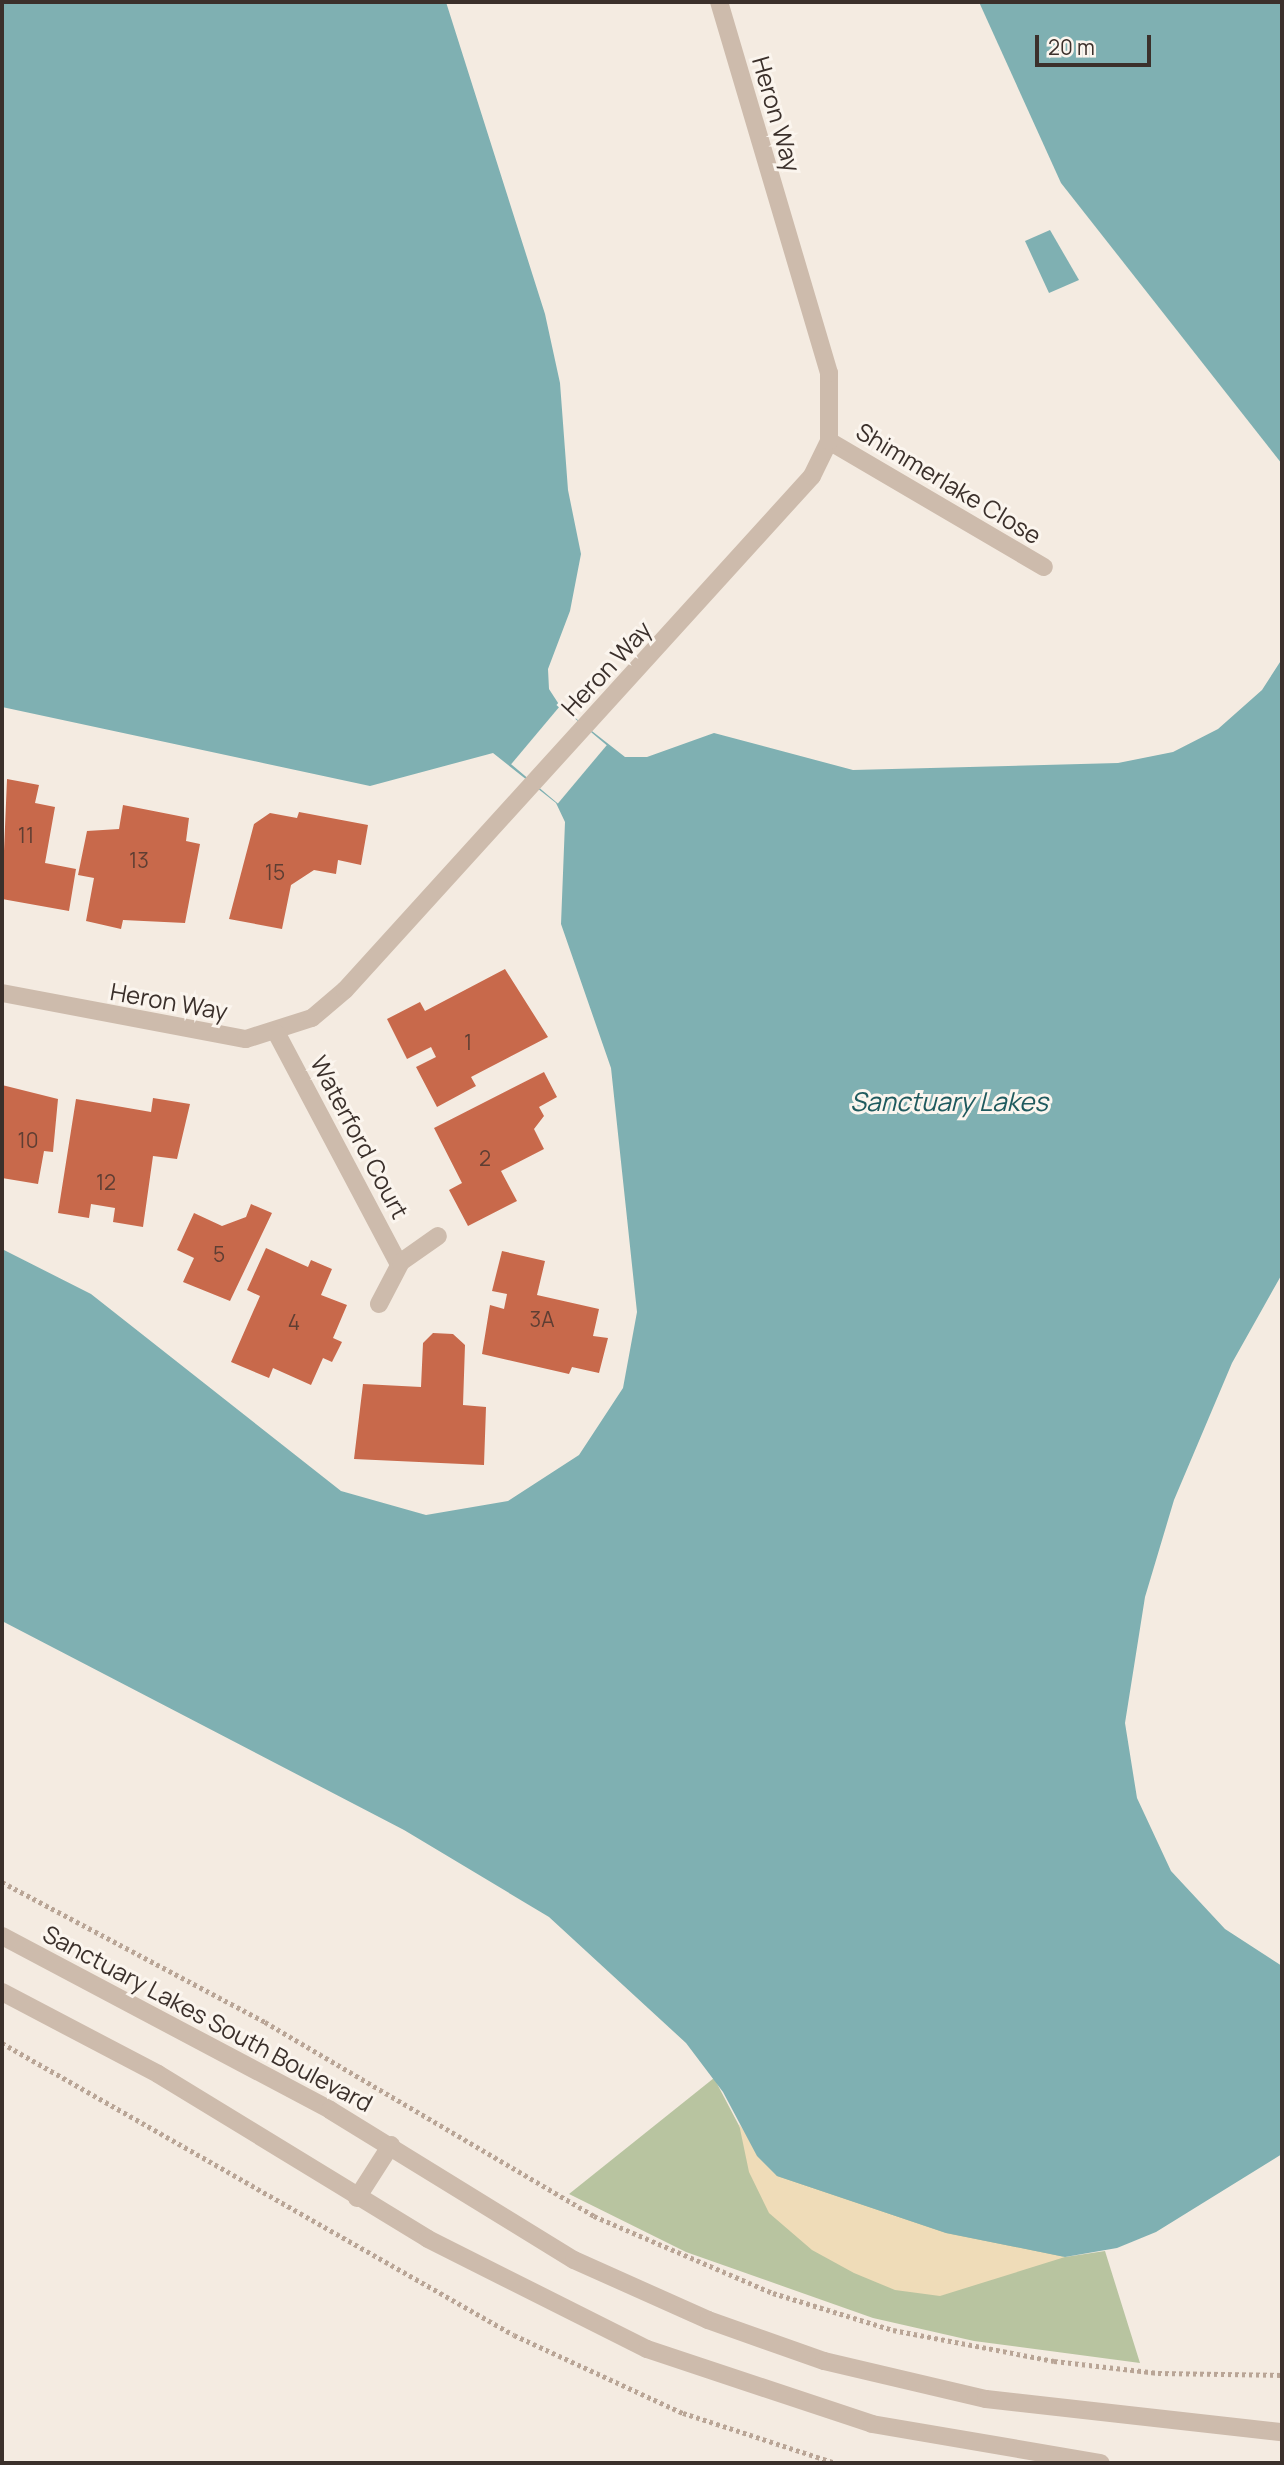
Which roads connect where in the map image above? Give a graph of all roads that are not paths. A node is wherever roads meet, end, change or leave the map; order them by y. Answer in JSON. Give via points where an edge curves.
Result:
{"nodes":[{"id":1,"x":719,"y":2,"type":"edge"},
{"id":2,"x":830,"y":441,"type":"junction"},
{"id":3,"x":1044,"y":567,"type":"dead end"},
{"id":4,"x":2,"y":993,"type":"edge"},
{"id":5,"x":278,"y":1034,"type":"junction"},
{"id":6,"x":438,"y":1236,"type":"dead end"},
{"id":7,"x":399,"y":1264,"type":"junction"},
{"id":8,"x":379,"y":1304,"type":"dead end"},
{"id":9,"x":2,"y":1936,"type":"edge"},
{"id":10,"x":2,"y":1992,"type":"edge"},
{"id":11,"x":391,"y":2145,"type":"junction"},
{"id":12,"x":357,"y":2198,"type":"junction"},
{"id":13,"x":1282,"y":2431,"type":"edge"},
{"id":14,"x":1101,"y":2463,"type":"edge"}],
"edges":[{"from":1,"to":2,"type":"street","name":"Heron Way","via":[[828,373]]},
{"from":2,"to":3,"type":"street","name":"Shimmerlake Close"},
{"from":2,"to":5,"type":"street","name":"Heron Way","via":[[790,504],[345,990],[312,1018]]},
{"from":4,"to":5,"type":"street","name":"Heron Way","via":[[215,1035]]},
{"from":5,"to":7,"type":"street","name":"Waterford Court"},
{"from":6,"to":7,"type":"street","name":"Waterford Court"},
{"from":7,"to":8,"type":"street","name":"Waterford Court"},
{"from":9,"to":11,"type":"street","name":"Sanctuary Lakes South Boulevard"},
{"from":10,"to":12,"type":"street","via":[[158,2074]]},
{"from":11,"to":12,"type":"street"},
{"from":11,"to":13,"type":"street","name":"Sanctuary Lakes South Boulevard","via":[[574,2260],[708,2320],[824,2361],[986,2399]]},
{"from":12,"to":14,"type":"street","via":[[583,2319],[723,2378],[872,2424]]}]}
